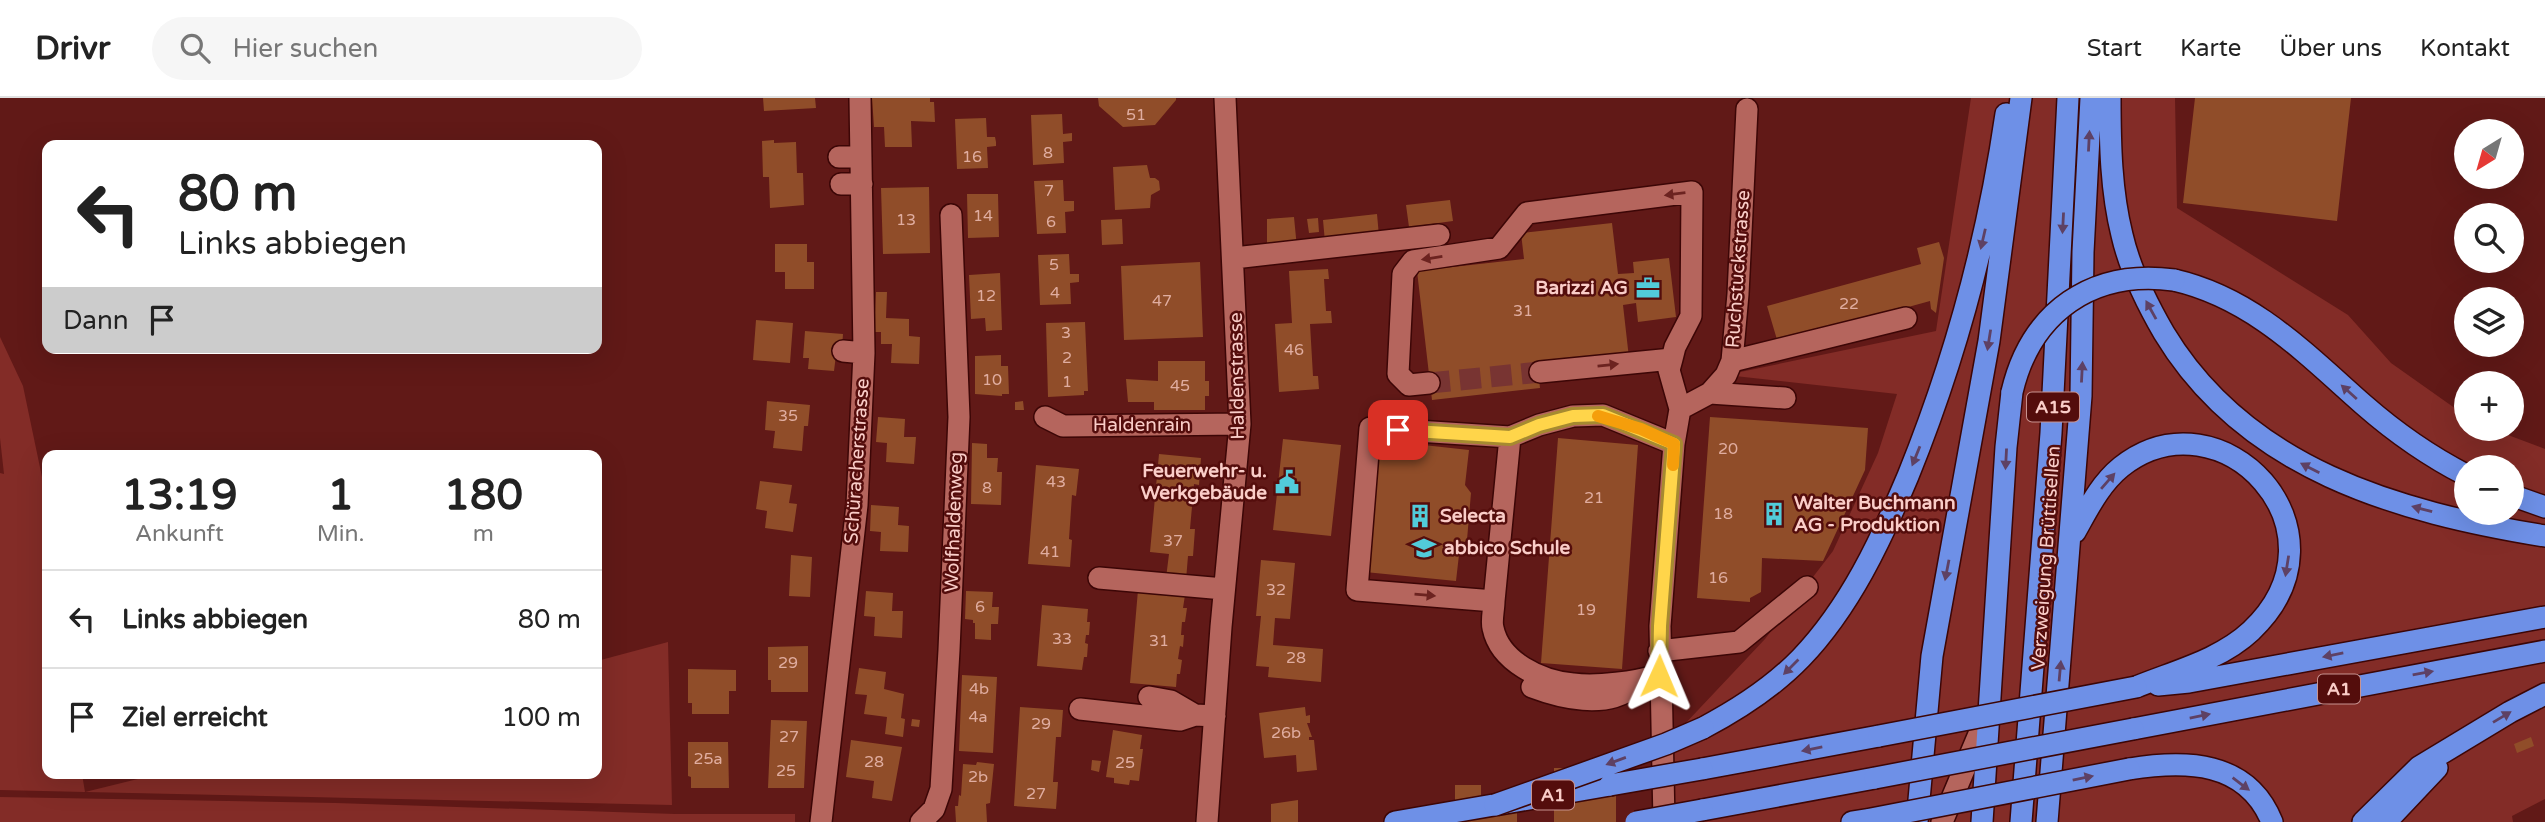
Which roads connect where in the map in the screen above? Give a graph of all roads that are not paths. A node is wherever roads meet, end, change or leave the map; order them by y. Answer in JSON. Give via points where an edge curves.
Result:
{"nodes":[{"id":1,"x":860,"y":98,"type":"edge"},
{"id":2,"x":1225,"y":98,"type":"edge"},
{"id":3,"x":2008,"y":98,"type":"edge"},
{"id":4,"x":2021,"y":98,"type":"edge"},
{"id":5,"x":2068,"y":98,"type":"edge"},
{"id":6,"x":2091,"y":98,"type":"edge"},
{"id":7,"x":2110,"y":98,"type":"edge"},
{"id":8,"x":1747,"y":109,"type":"dead end"},
{"id":9,"x":861,"y":157,"type":"junction"},
{"id":10,"x":839,"y":158,"type":"dead end"},
{"id":11,"x":951,"y":215,"type":"dead end"},
{"id":12,"x":1439,"y":235,"type":"dead end"},
{"id":13,"x":1234,"y":258,"type":"junction"},
{"id":14,"x":1906,"y":318,"type":"dead end"},
{"id":15,"x":1672,"y":359,"type":"junction"},
{"id":16,"x":1732,"y":361,"type":"junction"},
{"id":17,"x":1540,"y":372,"type":"tunnel mouth"},
{"id":18,"x":1429,"y":383,"type":"tunnel mouth"},
{"id":19,"x":1710,"y":393,"type":"junction"},
{"id":20,"x":1785,"y":398,"type":"dead end"},
{"id":21,"x":1680,"y":409,"type":"junction"},
{"id":22,"x":1553,"y":410,"type":"dead end"},
{"id":23,"x":1045,"y":417,"type":"dead end"},
{"id":24,"x":1240,"y":425,"type":"junction"},
{"id":25,"x":1510,"y":437,"type":"junction"},
{"id":26,"x":1674,"y":444,"type":"junction"},
{"id":27,"x":2454,"y":468,"type":"edge"},
{"id":28,"x":2524,"y":500,"type":"edge"},
{"id":29,"x":2545,"y":507,"type":"edge"},
{"id":30,"x":2545,"y":536,"type":"edge"},
{"id":31,"x":2071,"y":538,"type":"junction"},
{"id":32,"x":1098,"y":578,"type":"dead end"},
{"id":33,"x":1807,"y":587,"type":"dead end"},
{"id":34,"x":1224,"y":589,"type":"junction"},
{"id":35,"x":1494,"y":601,"type":"junction"},
{"id":36,"x":2545,"y":617,"type":"edge"},
{"id":37,"x":1660,"y":651,"type":"junction"},
{"id":38,"x":2545,"y":651,"type":"edge"},
{"id":39,"x":1651,"y":678,"type":"junction"},
{"id":40,"x":1531,"y":687,"type":"dead end"},
{"id":41,"x":2136,"y":687,"type":"junction"},
{"id":42,"x":2545,"y":694,"type":"edge"},
{"id":43,"x":1149,"y":697,"type":"dead end"},
{"id":44,"x":1080,"y":709,"type":"dead end"},
{"id":45,"x":1989,"y":710,"type":"junction"},
{"id":46,"x":1205,"y":715,"type":"junction"},
{"id":47,"x":2460,"y":744,"type":"junction"},
{"id":48,"x":1495,"y":805,"type":"junction"},
{"id":49,"x":2049,"y":819,"type":"edge"},
{"id":50,"x":1862,"y":820,"type":"edge"},
{"id":51,"x":821,"y":822,"type":"edge"},
{"id":52,"x":921,"y":822,"type":"edge"},
{"id":53,"x":1208,"y":822,"type":"edge"},
{"id":54,"x":1395,"y":822,"type":"edge"},
{"id":55,"x":1636,"y":822,"type":"edge"},
{"id":56,"x":1664,"y":822,"type":"edge"},
{"id":57,"x":1917,"y":822,"type":"edge"},
{"id":58,"x":1942,"y":822,"type":"edge"},
{"id":59,"x":1982,"y":822,"type":"edge"},
{"id":60,"x":2021,"y":822,"type":"edge"},
{"id":61,"x":2272,"y":822,"type":"edge"},
{"id":62,"x":2363,"y":822,"type":"edge"},
{"id":63,"x":2386,"y":822,"type":"edge"}],
"edges":[{"from":1,"to":9,"type":"street","name":"Schüracherstrasse"},
{"from":2,"to":13,"type":"street","name":"Haldenstrasse"},
{"from":3,"to":48,"type":"highway","one_way":true,"bridge":true,"via":[[1989,212],[1932,415],[1884,530],[1849,594],[1802,657],[1756,697],[1666,744]]},
{"from":4,"to":57,"type":"highway","one_way":true,"via":[[1989,341],[1931,656]]},
{"from":5,"to":60,"type":"highway","number":"A15","one_way":true,"via":[[2051,446]]},
{"from":31,"to":6,"type":"highway","name":"Verzweigung Brüttisellen","number":"A15","one_way":true,"via":[[2083,352]]},
{"from":30,"to":7,"type":"highway","one_way":true,"via":[[2434,512],[2341,482],[2282,452],[2217,400],[2169,340],[2128,258],[2113,181]]},
{"from":8,"to":16,"type":"street","name":"Ruchstuckstrasse"},
{"from":9,"to":10,"type":"street"},
{"from":9,"to":51,"type":"street","name":"Schüracherstrasse","via":[[851,184],[857,505]]},
{"from":11,"to":52,"type":"street","name":"Wolfhaldenweg","via":[[959,417],[949,662],[941,789],[934,809]]},
{"from":12,"to":13,"type":"street"},
{"from":13,"to":24,"type":"street","name":"Haldenstrasse"},
{"from":14,"to":16,"type":"street"},
{"from":17,"to":15,"type":"street","one_way":true},
{"from":15,"to":18,"type":"street","one_way":true,"via":[[1691,316],[1692,192],[1527,213],[1499,248],[1413,261],[1403,275],[1398,374],[1409,385]]},
{"from":15,"to":21,"type":"street","via":[[1670,370]]},
{"from":16,"to":19,"type":"street","name":"Ruchstuckstrasse"},
{"from":19,"to":20,"type":"street"},
{"from":19,"to":21,"type":"street","name":"Ruchstuckstrasse"},
{"from":21,"to":26,"type":"street"},
{"from":22,"to":26,"type":"street","via":[[1586,406],[1629,412],[1649,421]]},
{"from":23,"to":24,"type":"street","name":"Haldenrain","via":[[1063,425]]},
{"from":24,"to":34,"type":"street","name":"Haldenstrasse"},
{"from":25,"to":26,"type":"street","via":[[1573,416],[1603,415]]},
{"from":25,"to":35,"type":"street"},
{"from":25,"to":35,"type":"street","one_way":true,"via":[[1370,428],[1357,590]]},
{"from":26,"to":37,"type":"street"},
{"from":27,"to":45,"type":"highway","one_way":true,"bridge":true,"via":[[2401,436],[2260,317],[2215,292],[2147,277],[2092,289],[2054,314],[2032,340],[2012,391]]},
{"from":28,"to":29,"type":"highway"},
{"from":31,"to":41,"type":"highway","one_way":true,"via":[[2118,469],[2144,454],[2170,447],[2198,446],[2231,456],[2263,480],[2280,508],[2287,530],[2288,564],[2283,586],[2268,613],[2226,650]]},
{"from":49,"to":31,"type":"highway","name":"Verzweigung Brüttisellen","number":"A15","one_way":true},
{"from":32,"to":34,"type":"street"},
{"from":33,"to":37,"type":"street","via":[[1740,642]]},
{"from":34,"to":46,"type":"street","name":"Haldenstrasse"},
{"from":35,"to":39,"type":"street","via":[[1492,628],[1506,656],[1538,675],[1572,684]]},
{"from":36,"to":41,"type":"highway","number":"A1","one_way":true,"via":[[2189,682]]},
{"from":37,"to":39,"type":"street"},
{"from":55,"to":38,"type":"highway","number":"A1","one_way":true,"bridge":true},
{"from":39,"to":40,"type":"street","via":[[1626,692],[1596,699],[1553,695]]},
{"from":39,"to":56,"type":"street"},
{"from":41,"to":48,"type":"highway","number":"A1","one_way":true,"bridge":true},
{"from":47,"to":42,"type":"highway","one_way":true},
{"from":43,"to":46,"type":"street"},
{"from":44,"to":46,"type":"street","via":[[1180,720]]},
{"from":45,"to":58,"type":"street"},
{"from":45,"to":59,"type":"highway"},
{"from":46,"to":53,"type":"street","name":"Haldenstrasse"},
{"from":47,"to":62,"type":"highway","via":[[2419,767]]},
{"from":47,"to":63,"type":"highway"},
{"from":48,"to":54,"type":"highway","number":"A1"},
{"from":50,"to":61,"type":"highway","one_way":true,"bridge":true,"via":[[2169,763],[2200,765],[2229,775],[2250,790]]}]}
